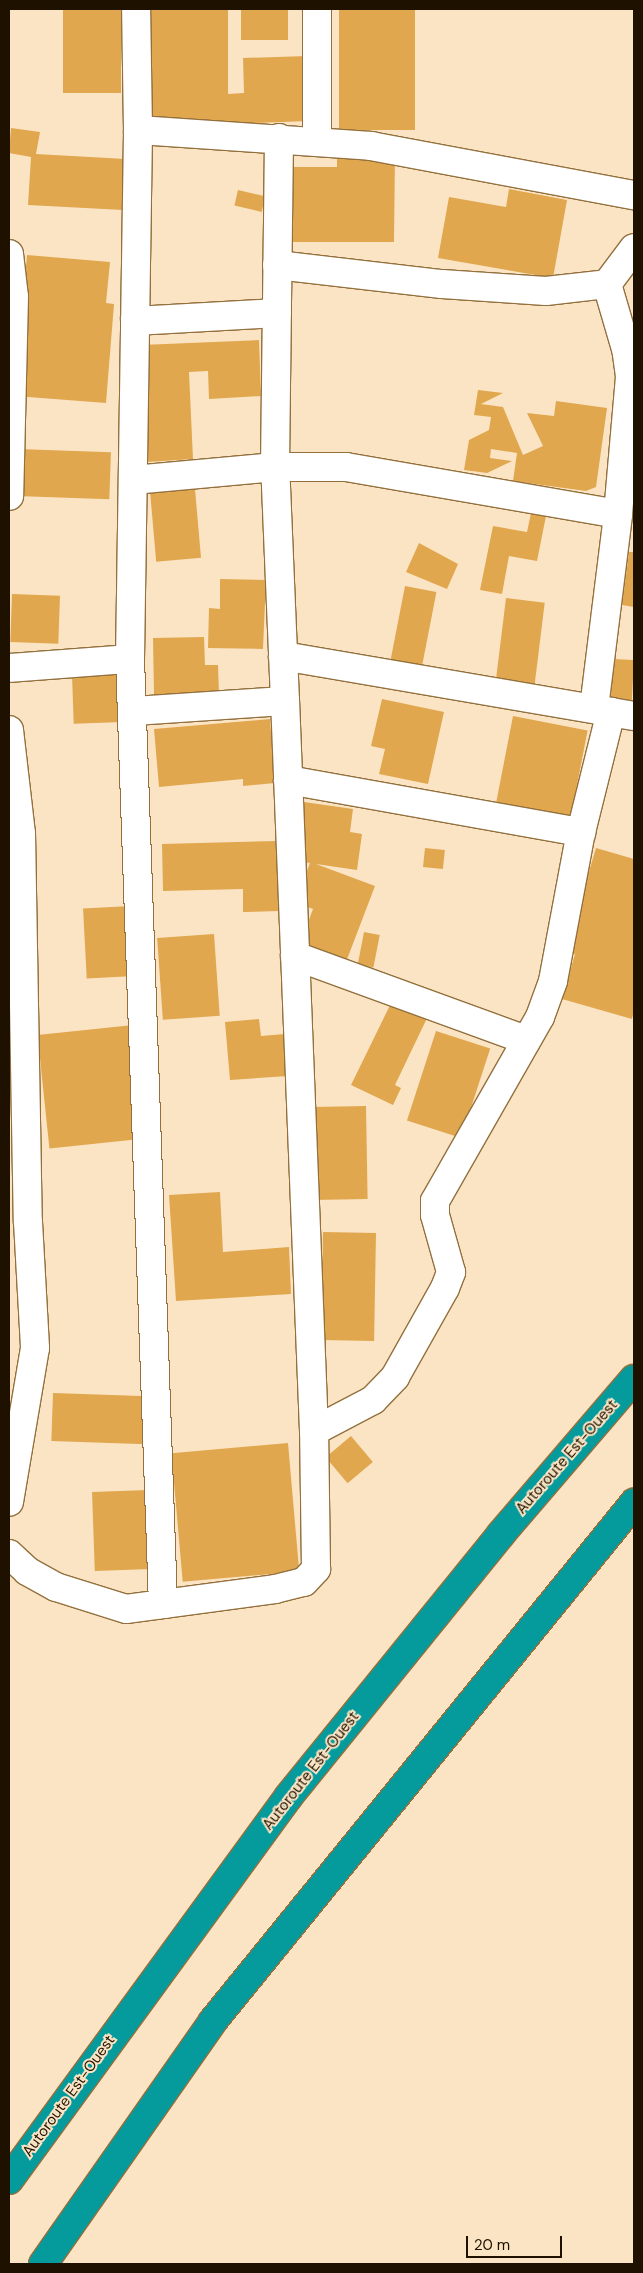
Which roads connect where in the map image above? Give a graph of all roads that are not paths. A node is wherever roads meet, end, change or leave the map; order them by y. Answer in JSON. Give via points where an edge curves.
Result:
{"nodes":[{"id":1,"x":136,"y":9,"type":"edge"},
{"id":2,"x":317,"y":9,"type":"edge"},
{"id":3,"x":138,"y":130,"type":"junction"},
{"id":4,"x":279,"y":138,"type":"junction"},
{"id":5,"x":317,"y":140,"type":"junction"},
{"id":6,"x":634,"y":195,"type":"edge"},
{"id":7,"x":634,"y":249,"type":"edge"},
{"id":8,"x":9,"y":254,"type":"edge"},
{"id":9,"x":277,"y":265,"type":"junction"},
{"id":10,"x":607,"y":284,"type":"junction"},
{"id":11,"x":277,"y":313,"type":"junction"},
{"id":12,"x":135,"y":320,"type":"junction"},
{"id":13,"x":11,"y":345,"type":"edge"},
{"id":14,"x":274,"y":467,"type":"junction"},
{"id":15,"x":133,"y":480,"type":"junction"},
{"id":16,"x":9,"y":496,"type":"edge"},
{"id":17,"x":618,"y":514,"type":"junction"},
{"id":18,"x":283,"y":656,"type":"junction"},
{"id":19,"x":130,"y":659,"type":"junction"},
{"id":20,"x":9,"y":668,"type":"edge"},
{"id":21,"x":286,"y":702,"type":"junction"},
{"id":22,"x":132,"y":711,"type":"junction"},
{"id":23,"x":613,"y":712,"type":"edge"},
{"id":24,"x":9,"y":730,"type":"edge"},
{"id":25,"x":288,"y":780,"type":"junction"},
{"id":26,"x":581,"y":832,"type":"junction"},
{"id":27,"x":295,"y":956,"type":"junction"},
{"id":28,"x":526,"y":1040,"type":"junction"},
{"id":29,"x":634,"y":1379,"type":"edge"},
{"id":30,"x":314,"y":1431,"type":"junction"},
{"id":31,"x":9,"y":1502,"type":"edge"},
{"id":32,"x":634,"y":1503,"type":"edge"},
{"id":33,"x":9,"y":1554,"type":"edge"},
{"id":34,"x":163,"y":1604,"type":"junction"},
{"id":35,"x":9,"y":2180,"type":"edge"},
{"id":36,"x":43,"y":2264,"type":"edge"}],
"edges":[{"from":1,"to":3,"type":"street"},
{"from":2,"to":5,"type":"street"},
{"from":3,"to":4,"type":"street"},
{"from":3,"to":12,"type":"street"},
{"from":4,"to":5,"type":"street"},
{"from":4,"to":9,"type":"street"},
{"from":5,"to":6,"type":"street","via":[[371,146]]},
{"from":7,"to":10,"type":"street"},
{"from":8,"to":13,"type":"street","via":[[14,297]]},
{"from":9,"to":10,"type":"street","via":[[442,284],[546,291]]},
{"from":9,"to":11,"type":"street"},
{"from":10,"to":17,"type":"street","via":[[626,349],[630,376]]},
{"from":11,"to":12,"type":"street"},
{"from":11,"to":14,"type":"street"},
{"from":12,"to":15,"type":"street"},
{"from":13,"to":16,"type":"street"},
{"from":14,"to":15,"type":"street"},
{"from":14,"to":17,"type":"street","via":[[346,467]]},
{"from":14,"to":18,"type":"street"},
{"from":15,"to":19,"type":"street"},
{"from":17,"to":23,"type":"street"},
{"from":18,"to":21,"type":"street"},
{"from":18,"to":23,"type":"street"},
{"from":19,"to":20,"type":"street"},
{"from":19,"to":22,"type":"street"},
{"from":21,"to":22,"type":"street"},
{"from":21,"to":25,"type":"street"},
{"from":22,"to":34,"type":"street"},
{"from":23,"to":26,"type":"street"},
{"from":24,"to":31,"type":"street","via":[[21,833],[28,1222],[35,1348]]},
{"from":25,"to":26,"type":"street"},
{"from":25,"to":27,"type":"street"},
{"from":26,"to":28,"type":"street","via":[[553,981],[540,1017]]},
{"from":27,"to":28,"type":"street"},
{"from":27,"to":30,"type":"street"},
{"from":28,"to":30,"type":"street","via":[[434,1201],[450,1272],[445,1288],[395,1377],[373,1400]]},
{"from":29,"to":35,"type":"highway","name":"Autoroute Est-Ouest","via":[[501,1534],[290,1796]]},
{"from":30,"to":34,"type":"street","via":[[316,1569],[304,1582],[275,1589]]},
{"from":32,"to":36,"type":"highway","via":[[213,2021]]},
{"from":33,"to":34,"type":"street","via":[[27,1571],[56,1587],[126,1609]]}]}
